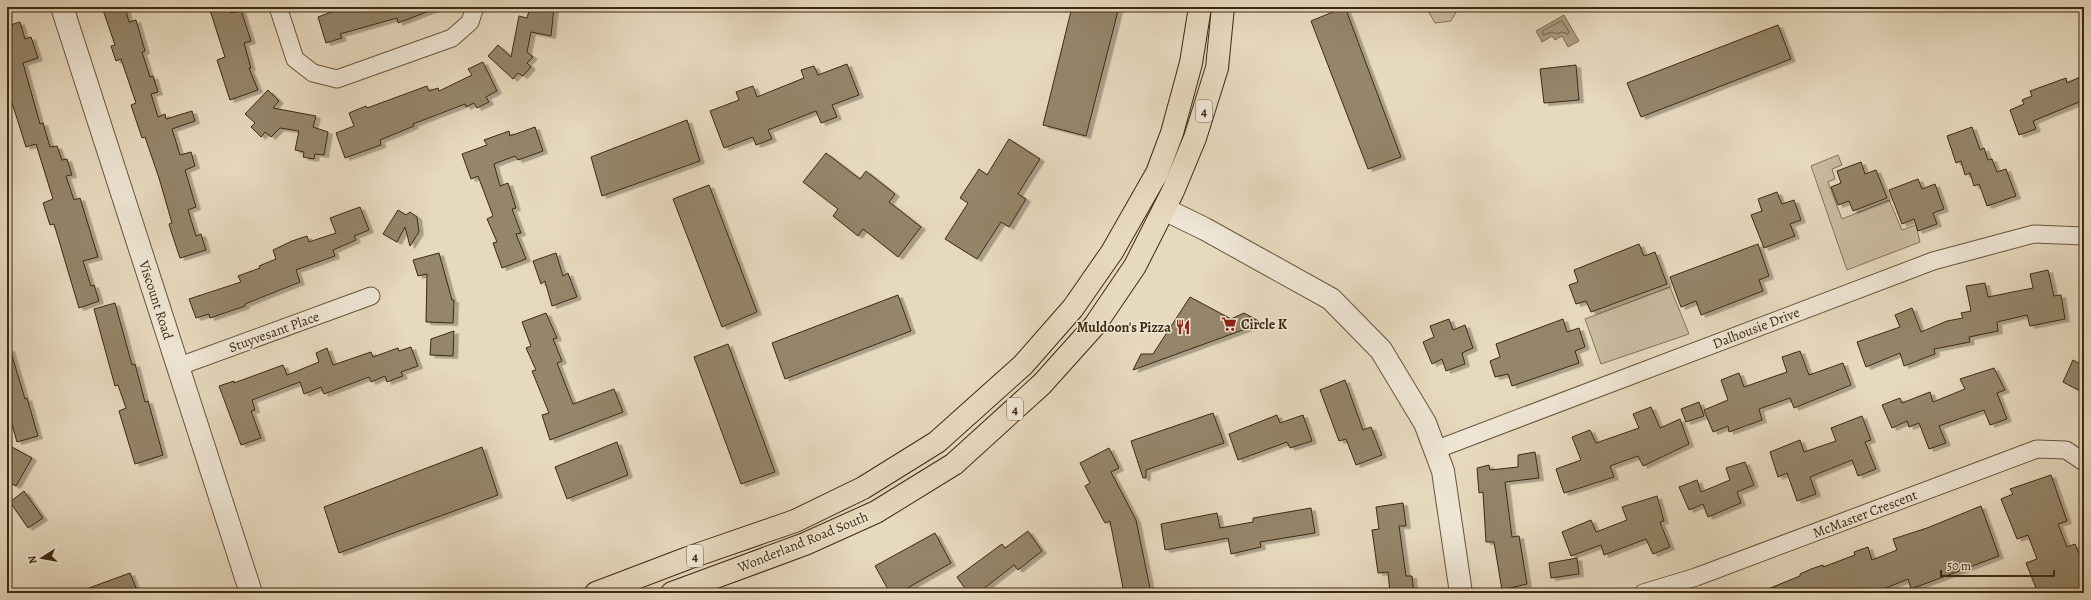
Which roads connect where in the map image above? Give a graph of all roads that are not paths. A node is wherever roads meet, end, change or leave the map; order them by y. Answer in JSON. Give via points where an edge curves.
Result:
{"nodes":[{"id":1,"x":62,"y":7,"type":"edge"},
{"id":2,"x":278,"y":7,"type":"edge"},
{"id":3,"x":475,"y":7,"type":"edge"},
{"id":4,"x":1200,"y":7,"type":"edge"},
{"id":5,"x":1223,"y":7,"type":"edge"},
{"id":6,"x":1164,"y":209,"type":"junction"},
{"id":7,"x":2084,"y":236,"type":"edge"},
{"id":8,"x":371,"y":296,"type":"dead end"},
{"id":9,"x":177,"y":367,"type":"junction"},
{"id":10,"x":1435,"y":450,"type":"junction"},
{"id":11,"x":2084,"y":462,"type":"edge"},
{"id":12,"x":251,"y":593,"type":"edge"},
{"id":13,"x":596,"y":593,"type":"edge"},
{"id":14,"x":672,"y":593,"type":"edge"},
{"id":15,"x":1461,"y":593,"type":"edge"},
{"id":16,"x":1643,"y":593,"type":"edge"}],
"edges":[{"from":1,"to":9,"type":"street","name":"Viscount Road"},
{"from":2,"to":3,"type":"street","via":[[295,59],[313,73],[337,79],[452,38],[470,22]]},
{"from":4,"to":13,"type":"main road","name":"Wonderland Road South","number":"4","via":[[1191,62],[1172,133],[1157,173],[1112,252],[1073,308],[1023,365],[937,442],[863,488],[796,521]]},
{"from":5,"to":6,"type":"main road","name":"Wonderland Road South","number":"4","via":[[1217,68],[1196,138]]},
{"from":6,"to":10,"type":"street","via":[[1331,299],[1382,350],[1425,423]]},
{"from":6,"to":14,"type":"main road","name":"Wonderland Road South","number":"4","via":[[1135,266],[1095,325],[1042,384],[954,464],[876,512],[805,544]]},
{"from":7,"to":10,"type":"street","name":"Dalhousie Drive","via":[[2034,234],[1933,261]]},
{"from":8,"to":9,"type":"street","name":"Stuyvesant Place"},
{"from":9,"to":12,"type":"street","name":"Viscount Road"},
{"from":10,"to":15,"type":"street","via":[[1443,471]]},
{"from":11,"to":16,"type":"street","name":"McMaster Crescent","via":[[2066,450],[2037,449],[1696,577]]}]}
